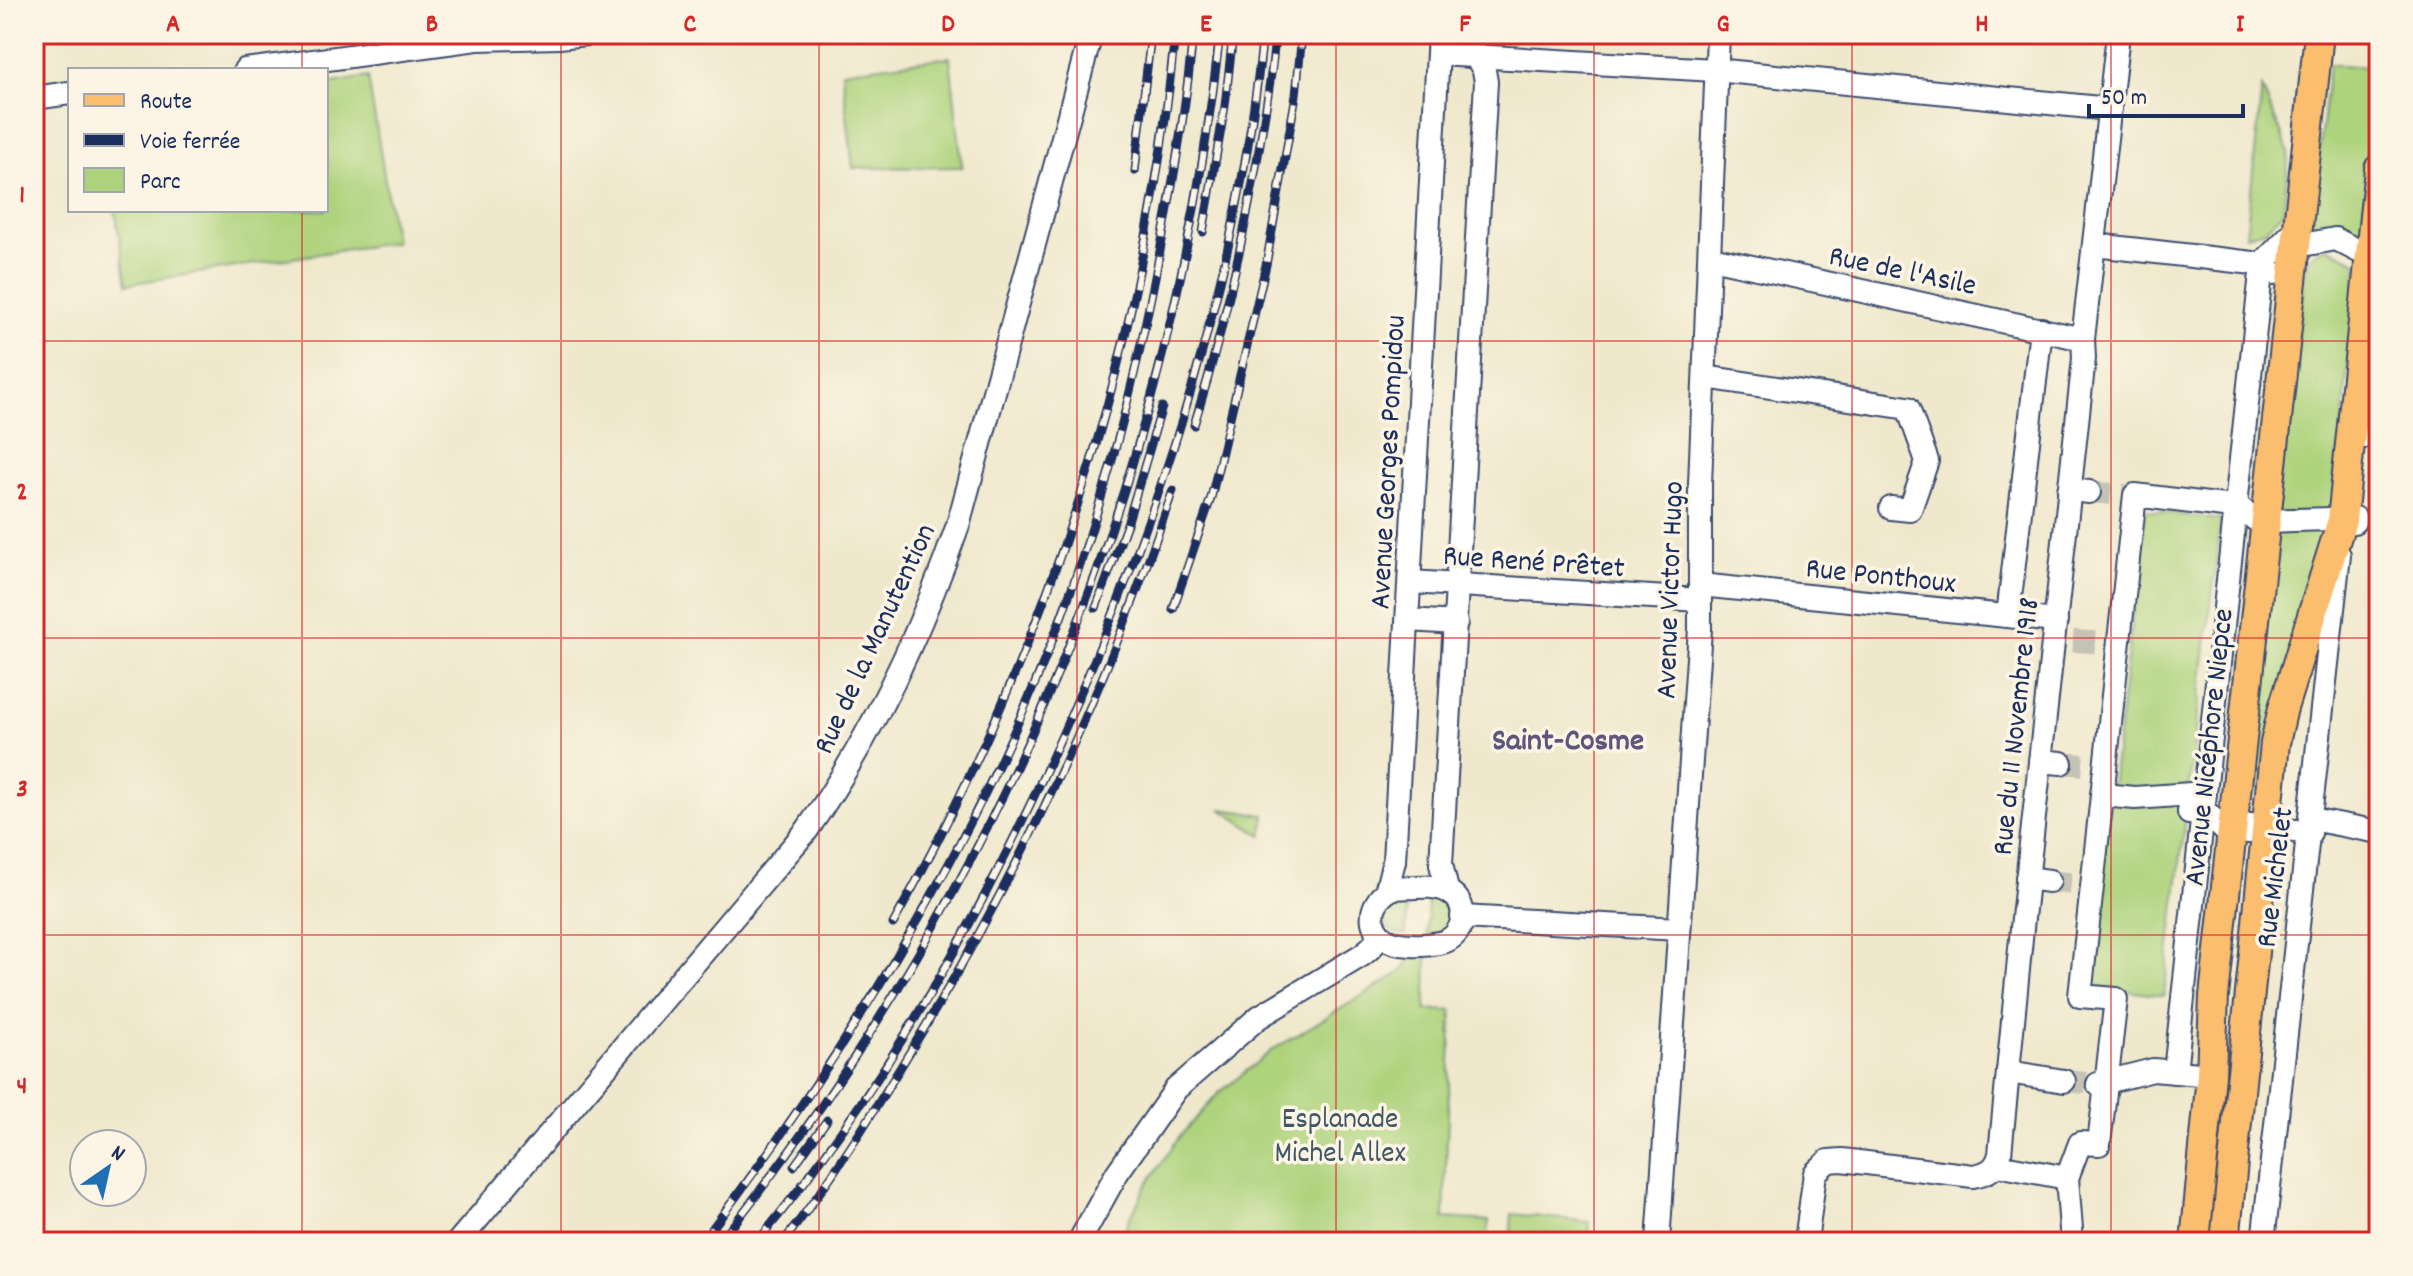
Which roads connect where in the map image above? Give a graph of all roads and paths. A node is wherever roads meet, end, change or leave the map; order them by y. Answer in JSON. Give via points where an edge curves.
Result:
{"nodes":[{"id":1,"x":586,"y":34,"type":"edge"},
{"id":2,"x":1091,"y":34,"type":"edge"},
{"id":3,"x":1718,"y":34,"type":"edge"},
{"id":4,"x":2118,"y":34,"type":"edge"},
{"id":5,"x":2319,"y":34,"type":"edge"},
{"id":6,"x":1439,"y":44,"type":"edge"},
{"id":7,"x":1476,"y":57,"type":"junction"},
{"id":8,"x":260,"y":68,"type":"edge"},
{"id":9,"x":1715,"y":70,"type":"junction"},
{"id":10,"x":68,"y":93,"type":"edge"},
{"id":11,"x":34,"y":98,"type":"edge"},
{"id":12,"x":2110,"y":109,"type":"junction"},
{"id":13,"x":2379,"y":169,"type":"edge"},
{"id":14,"x":2299,"y":235,"type":"junction"},
{"id":15,"x":2095,"y":245,"type":"junction"},
{"id":16,"x":2370,"y":257,"type":"junction"},
{"id":17,"x":1711,"y":258,"type":"junction"},
{"id":18,"x":2262,"y":264,"type":"junction"},
{"id":19,"x":2293,"y":285,"type":"junction"},
{"id":20,"x":2041,"y":329,"type":"junction"},
{"id":21,"x":2083,"y":339,"type":"junction"},
{"id":22,"x":2375,"y":346,"type":"dead end"},
{"id":23,"x":1705,"y":377,"type":"junction"},
{"id":24,"x":2235,"y":507,"type":"junction"},
{"id":25,"x":1891,"y":508,"type":"dead end"},
{"id":26,"x":2342,"y":520,"type":"junction"},
{"id":27,"x":2264,"y":521,"type":"junction"},
{"id":28,"x":1411,"y":582,"type":"junction"},
{"id":29,"x":1459,"y":585,"type":"junction"},
{"id":30,"x":1700,"y":593,"type":"junction"},
{"id":31,"x":2008,"y":616,"type":"junction"},
{"id":32,"x":1409,"y":620,"type":"junction"},
{"id":33,"x":1456,"y":623,"type":"junction"},
{"id":34,"x":2061,"y":634,"type":"junction"},
{"id":35,"x":2102,"y":795,"type":"junction"},
{"id":36,"x":2202,"y":816,"type":"junction"},
{"id":37,"x":2265,"y":826,"type":"junction"},
{"id":38,"x":2310,"y":826,"type":"junction"},
{"id":39,"x":2232,"y":831,"type":"junction"},
{"id":40,"x":2379,"y":832,"type":"edge"},
{"id":41,"x":1447,"y":890,"type":"junction"},
{"id":42,"x":1386,"y":892,"type":"junction"},
{"id":43,"x":1462,"y":917,"type":"junction"},
{"id":44,"x":1679,"y":929,"type":"junction"},
{"id":45,"x":1377,"y":931,"type":"junction"},
{"id":46,"x":2008,"y":1072,"type":"junction"},
{"id":47,"x":2175,"y":1072,"type":"junction"},
{"id":48,"x":2211,"y":1075,"type":"junction"},
{"id":49,"x":2064,"y":1081,"type":"tunnel mouth"},
{"id":50,"x":2103,"y":1083,"type":"junction"},
{"id":51,"x":1997,"y":1165,"type":"junction"},
{"id":52,"x":2067,"y":1178,"type":"junction"},
{"id":53,"x":2197,"y":1234,"type":"edge"},
{"id":54,"x":1083,"y":1240,"type":"edge"},
{"id":55,"x":458,"y":1242,"type":"edge"},
{"id":56,"x":1658,"y":1242,"type":"edge"},
{"id":57,"x":1806,"y":1242,"type":"edge"},
{"id":58,"x":2072,"y":1242,"type":"edge"},
{"id":59,"x":2225,"y":1242,"type":"edge"},
{"id":60,"x":2263,"y":1242,"type":"edge"}],
"edges":[{"from":1,"to":8,"type":"street","via":[[477,39]]},
{"from":2,"to":55,"type":"street","name":"Rue de la Manutention","via":[[958,525],[873,724],[807,830]]},
{"from":3,"to":9,"type":"street","name":"Avenue Victor Hugo"},
{"from":4,"to":12,"type":"street","name":"Rue du 11 Novembre 1918"},
{"from":5,"to":14,"type":"main road","name":"Avenue Nicéphore Niepce"},
{"from":6,"to":7,"type":"street"},
{"from":6,"to":28,"type":"street","name":"Avenue Georges Pompidou"},
{"from":7,"to":9,"type":"street"},
{"from":7,"to":29,"type":"street","via":[[1486,82]]},
{"from":9,"to":12,"type":"street"},
{"from":9,"to":17,"type":"street","name":"Avenue Victor Hugo"},
{"from":10,"to":11,"type":"street"},
{"from":12,"to":15,"type":"street","name":"Rue du 11 Novembre 1918"},
{"from":13,"to":16,"type":"main road"},
{"from":14,"to":16,"type":"street","via":[[2335,239]]},
{"from":14,"to":18,"type":"street"},
{"from":14,"to":19,"type":"main road","name":"Avenue Nicéphore Niepce"},
{"from":15,"to":18,"type":"street"},
{"from":15,"to":21,"type":"street","name":"Rue du 11 Novembre 1918"},
{"from":16,"to":26,"type":"main road"},
{"from":17,"to":20,"type":"street","name":"Rue de l'Asile"},
{"from":17,"to":23,"type":"street","name":"Avenue Victor Hugo"},
{"from":18,"to":19,"type":"street"},
{"from":18,"to":24,"type":"street","name":"Avenue Nicéphore Niepce"},
{"from":19,"to":27,"type":"main road","name":"Avenue Nicéphore Niepce"},
{"from":20,"to":21,"type":"street","name":"Rue de l'Asile"},
{"from":20,"to":31,"type":"street","name":"Rue du 11 Novembre 1918"},
{"from":21,"to":34,"type":"street","name":"Rue du 11 Novembre 1918","via":[[2079,491]]},
{"from":22,"to":26,"type":"street","via":[[2354,522]]},
{"from":23,"to":25,"type":"street","via":[[1908,408],[1927,461],[1910,510]]},
{"from":23,"to":30,"type":"street","name":"Avenue Victor Hugo"},
{"from":24,"to":27,"type":"street"},
{"from":24,"to":35,"type":"street","via":[[2130,495],[2100,766]]},
{"from":24,"to":36,"type":"street","name":"Avenue Nicéphore Niepce"},
{"from":26,"to":27,"type":"street"},
{"from":26,"to":37,"type":"main road","via":[[2283,708]]},
{"from":26,"to":38,"type":"street","name":"Rue Michelet"},
{"from":27,"to":39,"type":"main road","name":"Avenue Nicéphore Niepce"},
{"from":28,"to":29,"type":"street","name":"Rue René Prêtet"},
{"from":28,"to":32,"type":"street","name":"Avenue Georges Pompidou"},
{"from":29,"to":30,"type":"street","name":"Rue René Prêtet"},
{"from":29,"to":33,"type":"street"},
{"from":30,"to":31,"type":"street","name":"Rue Ponthoux"},
{"from":30,"to":44,"type":"street","name":"Avenue Victor Hugo"},
{"from":31,"to":34,"type":"street","name":"Rue Ponthoux"},
{"from":32,"to":33,"type":"street"},
{"from":32,"to":42,"type":"street","name":"Avenue Georges Pompidou","via":[[1394,861]]},
{"from":33,"to":41,"type":"street","via":[[1441,864]]},
{"from":34,"to":46,"type":"street","name":"Rue du 11 Novembre 1918","via":[[2038,880]]},
{"from":35,"to":36,"type":"street","via":[[2191,794],[2189,813]]},
{"from":35,"to":50,"type":"street","via":[[2088,885],[2080,996],[2116,999]]},
{"from":36,"to":39,"type":"street","via":[[2208,814]]},
{"from":36,"to":47,"type":"street","name":"Avenue Nicéphore Niepce"},
{"from":37,"to":38,"type":"street"},
{"from":37,"to":39,"type":"street"},
{"from":37,"to":59,"type":"main road"},
{"from":38,"to":40,"type":"street"},
{"from":38,"to":60,"type":"street","name":"Rue Michelet"},
{"from":39,"to":48,"type":"main road","name":"Avenue Nicéphore Niepce"},
{"from":41,"to":42,"type":"street"},
{"from":41,"to":43,"type":"street","via":[[1460,904]]},
{"from":42,"to":45,"type":"street","via":[[1374,906]]},
{"from":43,"to":44,"type":"street"},
{"from":43,"to":45,"type":"street","via":[[1459,931],[1444,943],[1393,942]]},
{"from":44,"to":56,"type":"street","name":"Avenue Victor Hugo"},
{"from":45,"to":54,"type":"street","via":[[1378,939],[1362,955],[1259,1017],[1176,1089],[1117,1173]]},
{"from":46,"to":49,"type":"street"},
{"from":46,"to":51,"type":"street","name":"Rue du 11 Novembre 1918"},
{"from":47,"to":48,"type":"street"},
{"from":47,"to":50,"type":"street","via":[[2153,1070]]},
{"from":48,"to":53,"type":"main road","name":"Avenue Nicéphore Niepce"},
{"from":50,"to":52,"type":"street","via":[[2099,1144],[2080,1143]]},
{"from":51,"to":52,"type":"street"},
{"from":51,"to":57,"type":"street","via":[[1973,1176],[1828,1161],[1815,1173]]},
{"from":52,"to":58,"type":"street"}]}
